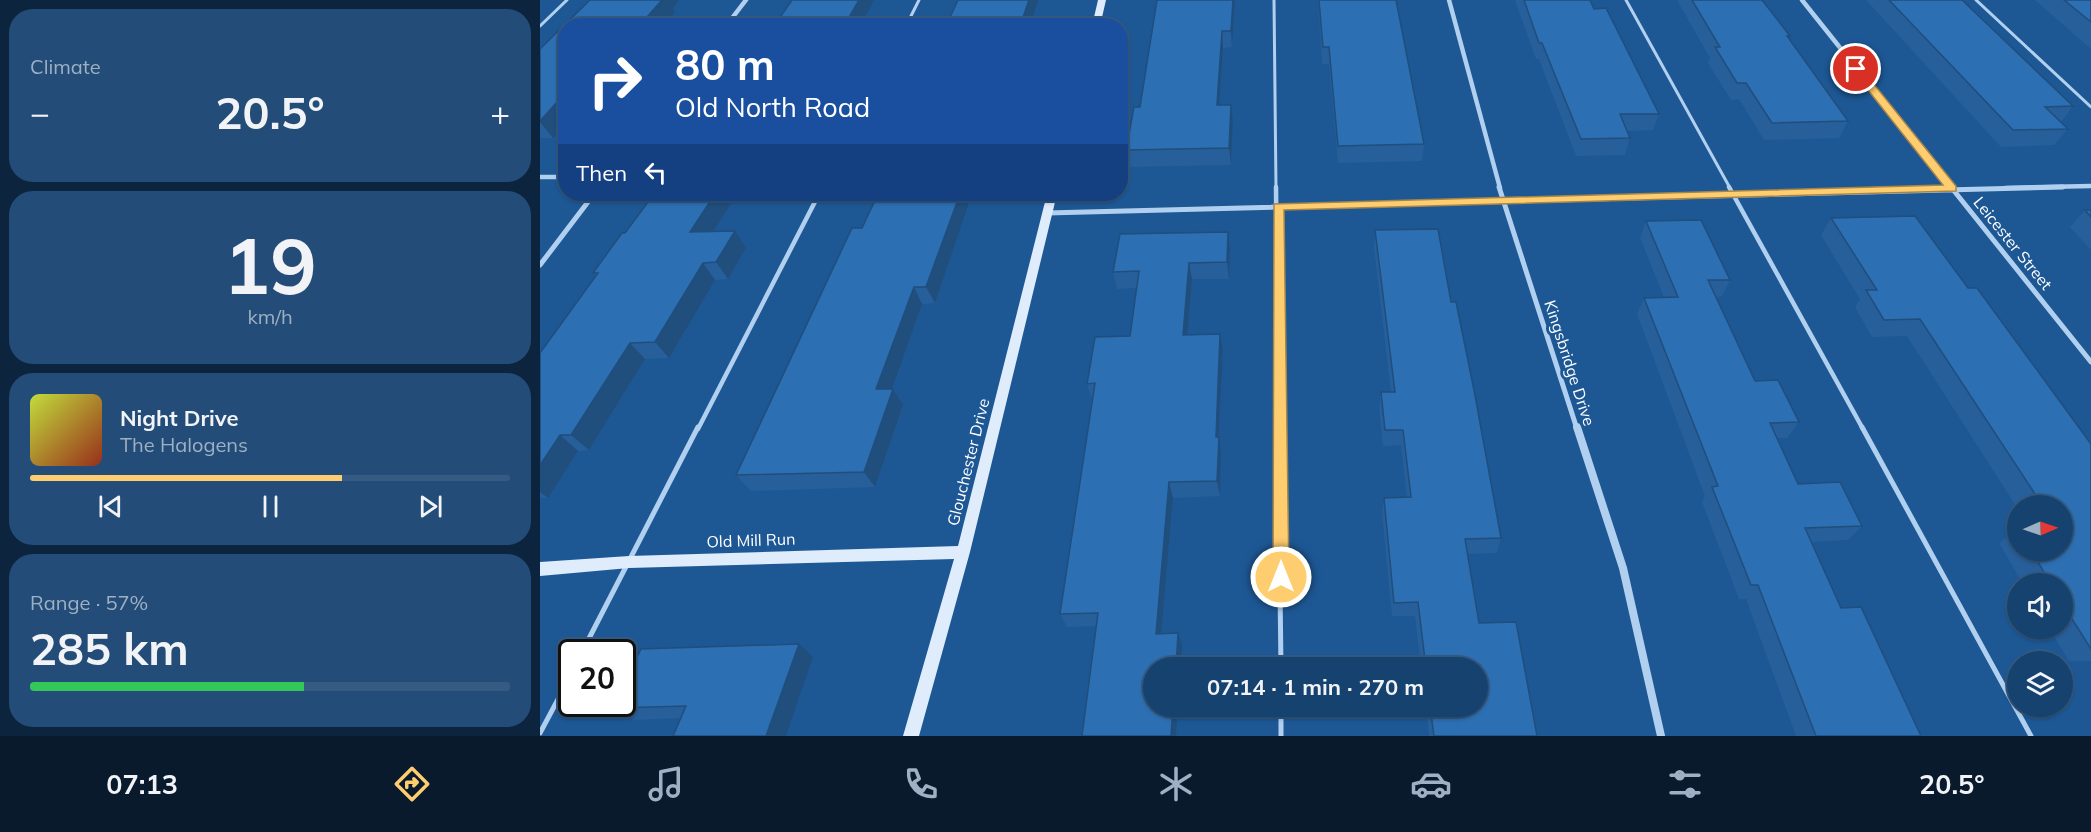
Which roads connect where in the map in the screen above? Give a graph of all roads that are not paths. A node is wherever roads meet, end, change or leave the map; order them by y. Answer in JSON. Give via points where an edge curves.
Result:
{"nodes":[{"id":1,"x":567,"y":0,"type":"edge"},
{"id":2,"x":746,"y":0,"type":"edge"},
{"id":3,"x":919,"y":0,"type":"edge"},
{"id":4,"x":1102,"y":0,"type":"edge"},
{"id":5,"x":1274,"y":0,"type":"edge"},
{"id":6,"x":1449,"y":0,"type":"edge"},
{"id":7,"x":1626,"y":0,"type":"edge"},
{"id":8,"x":1802,"y":0,"type":"edge"},
{"id":9,"x":1976,"y":0,"type":"edge"},
{"id":10,"x":732,"y":18,"type":"edge"},
{"id":11,"x":910,"y":18,"type":"edge"},
{"id":12,"x":1098,"y":18,"type":"edge"},
{"id":13,"x":540,"y":26,"type":"edge"},
{"id":14,"x":2091,"y":107,"type":"edge"},
{"id":15,"x":540,"y":177,"type":"edge"},
{"id":16,"x":558,"y":177,"type":"edge"},
{"id":17,"x":2091,"y":186,"type":"edge"},
{"id":18,"x":1952,"y":189,"type":"junction"},
{"id":19,"x":1733,"y":195,"type":"junction"},
{"id":20,"x":589,"y":201,"type":"edge"},
{"id":21,"x":815,"y":201,"type":"edge"},
{"id":22,"x":1050,"y":201,"type":"edge"},
{"id":23,"x":1503,"y":201,"type":"junction"},
{"id":24,"x":1278,"y":207,"type":"junction"},
{"id":25,"x":1047,"y":213,"type":"junction"},
{"id":26,"x":540,"y":265,"type":"edge"},
{"id":27,"x":2091,"y":362,"type":"edge"},
{"id":28,"x":963,"y":552,"type":"junction"},
{"id":29,"x":629,"y":562,"type":"junction"},
{"id":30,"x":540,"y":569,"type":"edge"},
{"id":31,"x":589,"y":639,"type":"edge"},
{"id":32,"x":1281,"y":657,"type":"edge"},
{"id":33,"x":558,"y":700,"type":"edge"},
{"id":34,"x":1281,"y":717,"type":"edge"},
{"id":35,"x":540,"y":734,"type":"edge"},
{"id":36,"x":911,"y":736,"type":"edge"},
{"id":37,"x":1281,"y":736,"type":"edge"},
{"id":38,"x":1661,"y":736,"type":"edge"},
{"id":39,"x":2031,"y":736,"type":"edge"}],
"edges":[{"from":1,"to":13,"type":"lane"},
{"from":2,"to":10,"type":"street"},
{"from":3,"to":11,"type":"lane"},
{"from":4,"to":12,"type":"street"},
{"from":5,"to":24,"type":"lane"},
{"from":6,"to":23,"type":"street","name":"Kingsbridge Drive"},
{"from":7,"to":19,"type":"lane"},
{"from":8,"to":18,"type":"street","name":"Leicester Street"},
{"from":9,"to":14,"type":"lane"},
{"from":15,"to":16,"type":"street"},
{"from":17,"to":18,"type":"street"},
{"from":18,"to":19,"type":"street"},
{"from":18,"to":27,"type":"street","name":"Leicester Street"},
{"from":19,"to":23,"type":"street"},
{"from":19,"to":39,"type":"lane","via":[[1936,557]]},
{"from":20,"to":26,"type":"street"},
{"from":21,"to":29,"type":"lane"},
{"from":22,"to":25,"type":"street","name":"Glouchester Drive"},
{"from":23,"to":24,"type":"street"},
{"from":23,"to":38,"type":"street","name":"Kingsbridge Drive","via":[[1623,568]]},
{"from":24,"to":25,"type":"street"},
{"from":24,"to":32,"type":"lane"},
{"from":25,"to":28,"type":"street","name":"Glouchester Drive"},
{"from":28,"to":29,"type":"street","name":"Old Mill Run"},
{"from":28,"to":36,"type":"street","name":"Glouchester Drive"},
{"from":29,"to":30,"type":"street","name":"Old Mill Run"},
{"from":29,"to":31,"type":"lane"},
{"from":33,"to":35,"type":"lane"},
{"from":34,"to":37,"type":"lane"}]}
